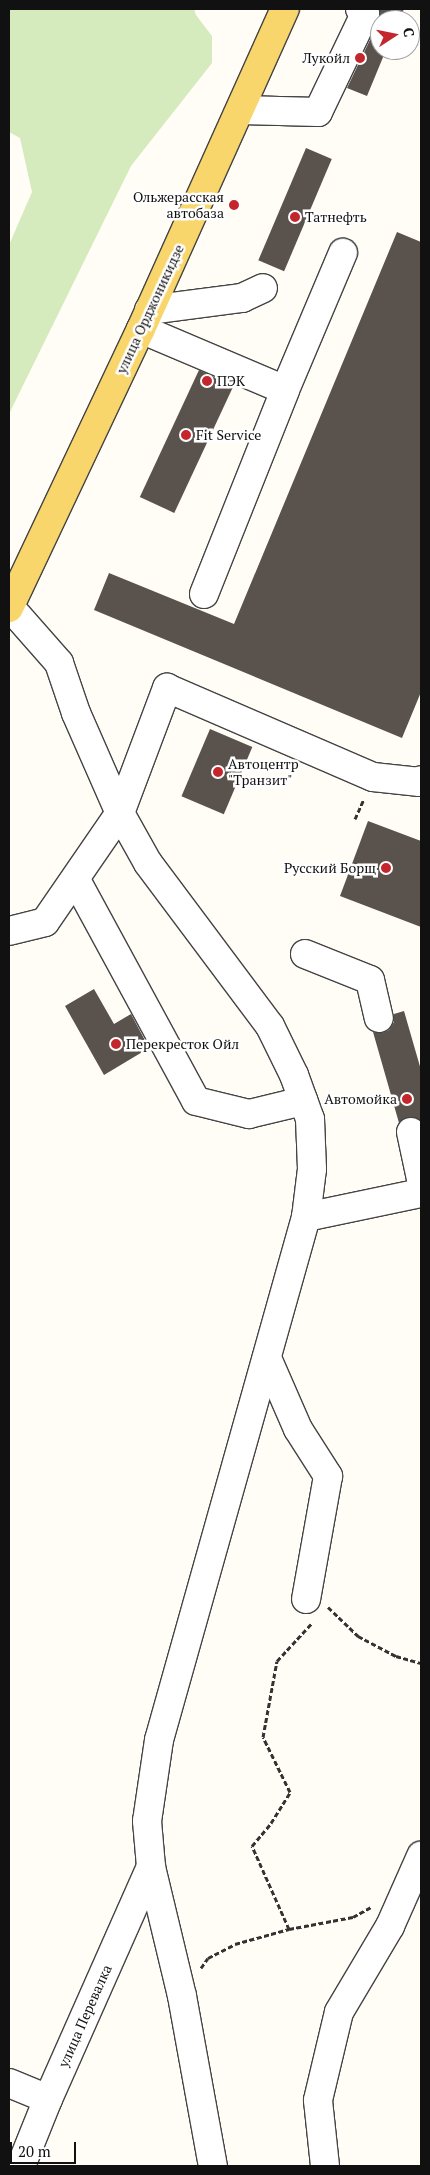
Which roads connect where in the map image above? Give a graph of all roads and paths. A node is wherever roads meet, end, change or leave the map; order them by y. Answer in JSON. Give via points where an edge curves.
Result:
{"nodes":[{"id":1,"x":285,"y":9,"type":"edge"},
{"id":2,"x":360,"y":9,"type":"edge"},
{"id":3,"x":241,"y":110,"type":"junction"},
{"id":4,"x":343,"y":253,"type":"dead end"},
{"id":5,"x":263,"y":288,"type":"dead end"},
{"id":6,"x":145,"y":320,"type":"junction"},
{"id":7,"x":285,"y":390,"type":"junction"},
{"id":8,"x":204,"y":594,"type":"dead end"},
{"id":9,"x":9,"y":607,"type":"edge"},
{"id":10,"x":421,"y":780,"type":"edge"},
{"id":11,"x":120,"y":813,"type":"junction"},
{"id":12,"x":76,"y":880,"type":"junction"},
{"id":13,"x":9,"y":931,"type":"edge"},
{"id":14,"x":305,"y":954,"type":"dead end"},
{"id":15,"x":379,"y":1018,"type":"dead end"},
{"id":16,"x":304,"y":1101,"type":"junction"},
{"id":17,"x":410,"y":1132,"type":"dead end"},
{"id":18,"x":421,"y":1180,"type":"edge"},
{"id":19,"x":421,"y":1193,"type":"edge"},
{"id":20,"x":306,"y":1217,"type":"junction"},
{"id":21,"x":267,"y":1358,"type":"junction"},
{"id":22,"x":314,"y":1611,"type":"junction"},
{"id":23,"x":421,"y":1663,"type":"edge"},
{"id":24,"x":421,"y":1856,"type":"edge"},
{"id":25,"x":151,"y":1867,"type":"junction"},
{"id":26,"x":405,"y":1890,"type":"junction"},
{"id":27,"x":289,"y":1928,"type":"junction"},
{"id":28,"x":182,"y":1996,"type":"junction"},
{"id":29,"x":9,"y":2083,"type":"edge"},
{"id":30,"x":48,"y":2099,"type":"junction"},
{"id":31,"x":21,"y":2166,"type":"edge"},
{"id":32,"x":213,"y":2166,"type":"edge"},
{"id":33,"x":325,"y":2166,"type":"edge"}],
"edges":[{"from":1,"to":3,"type":"main road","name":"улица Орджоникидзе"},
{"from":2,"to":3,"type":"street","via":[[365,14],[318,112]]},
{"from":3,"to":6,"type":"main road","name":"улица Орджоникидзе"},
{"from":4,"to":7,"type":"street"},
{"from":5,"to":6,"type":"street","via":[[242,298]]},
{"from":6,"to":7,"type":"street"},
{"from":6,"to":9,"type":"main road","name":"улица Орджоникидзе"},
{"from":7,"to":8,"type":"street"},
{"from":9,"to":11,"type":"street","via":[[59,663],[76,713]]},
{"from":10,"to":11,"type":"street","via":[[372,777],[167,688]]},
{"from":11,"to":12,"type":"street"},
{"from":11,"to":16,"type":"street","via":[[148,863],[270,1026]]},
{"from":12,"to":13,"type":"street","via":[[45,922]]},
{"from":12,"to":16,"type":"street","via":[[196,1101],[249,1114]]},
{"from":14,"to":15,"type":"street","via":[[370,980]]},
{"from":16,"to":20,"type":"street","via":[[310,1119],[312,1170]]},
{"from":17,"to":18,"type":"street"},
{"from":19,"to":20,"type":"street"},
{"from":20,"to":21,"type":"street"},
{"from":21,"to":22,"type":"street","via":[[298,1429],[328,1476]]},
{"from":21,"to":25,"type":"street","via":[[159,1740],[147,1821]]},
{"from":22,"to":23,"type":"path","via":[[327,1606],[358,1636],[396,1656]]},
{"from":22,"to":27,"type":"path","via":[[277,1661],[263,1737],[290,1792],[252,1846]]},
{"from":24,"to":26,"type":"street"},
{"from":25,"to":28,"type":"street"},
{"from":25,"to":30,"type":"street","name":"улица Перевалка"},
{"from":26,"to":27,"type":"path","via":[[352,1917]]},
{"from":26,"to":33,"type":"street","via":[[390,1926],[339,2012],[318,2100]]},
{"from":27,"to":28,"type":"path","via":[[235,1944],[208,1958]]},
{"from":28,"to":32,"type":"street"},
{"from":29,"to":30,"type":"street"},
{"from":30,"to":31,"type":"street","name":"улица Перевалка"}]}
